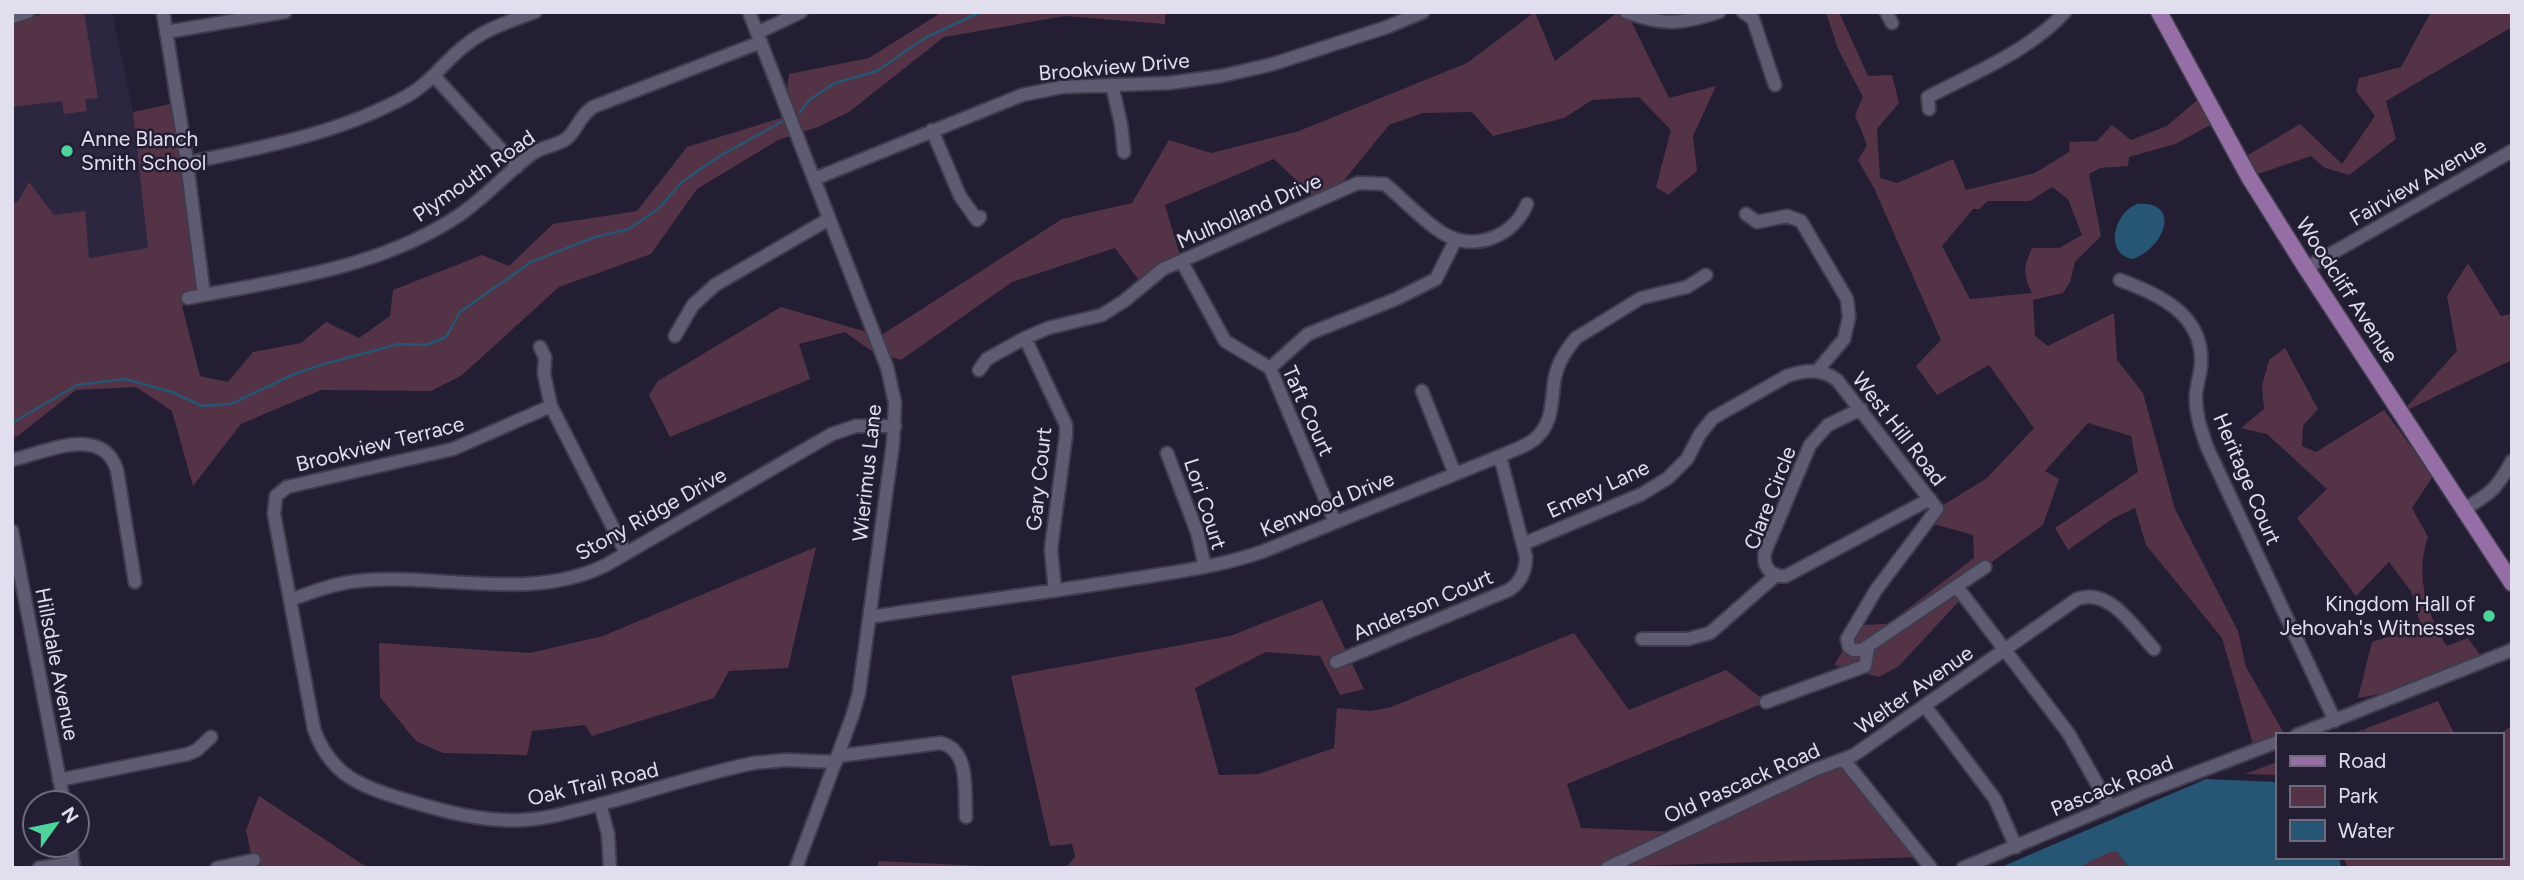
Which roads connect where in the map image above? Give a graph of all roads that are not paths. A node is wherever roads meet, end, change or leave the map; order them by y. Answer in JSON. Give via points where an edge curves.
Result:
{"nodes":[{"id":1,"x":28,"y":12,"type":"edge"},
{"id":2,"x":163,"y":12,"type":"edge"},
{"id":3,"x":285,"y":12,"type":"edge"},
{"id":4,"x":535,"y":12,"type":"edge"},
{"id":5,"x":749,"y":12,"type":"edge"},
{"id":6,"x":801,"y":12,"type":"edge"},
{"id":7,"x":1423,"y":12,"type":"edge"},
{"id":8,"x":1626,"y":12,"type":"edge"},
{"id":9,"x":1719,"y":12,"type":"edge"},
{"id":10,"x":1744,"y":12,"type":"edge"},
{"id":11,"x":2066,"y":12,"type":"edge"},
{"id":12,"x":2159,"y":12,"type":"edge"},
{"id":13,"x":12,"y":17,"type":"edge"},
{"id":14,"x":166,"y":33,"type":"junction"},
{"id":15,"x":759,"y":37,"type":"junction"},
{"id":16,"x":434,"y":76,"type":"junction"},
{"id":17,"x":1112,"y":85,"type":"junction"},
{"id":18,"x":1775,"y":85,"type":"dead end"},
{"id":19,"x":1929,"y":109,"type":"dead end"},
{"id":20,"x":932,"y":130,"type":"junction"},
{"id":21,"x":2512,"y":151,"type":"edge"},
{"id":22,"x":1124,"y":152,"type":"dead end"},
{"id":23,"x":187,"y":163,"type":"junction"},
{"id":24,"x":517,"y":167,"type":"junction"},
{"id":25,"x":814,"y":179,"type":"junction"},
{"id":26,"x":1527,"y":204,"type":"dead end"},
{"id":27,"x":1746,"y":214,"type":"dead end"},
{"id":28,"x":980,"y":217,"type":"dead end"},
{"id":29,"x":829,"y":219,"type":"junction"},
{"id":30,"x":1456,"y":239,"type":"junction"},
{"id":31,"x":1182,"y":262,"type":"junction"},
{"id":32,"x":2306,"y":268,"type":"junction"},
{"id":33,"x":1706,"y":275,"type":"dead end"},
{"id":34,"x":2120,"y":280,"type":"dead end"},
{"id":35,"x":204,"y":295,"type":"junction"},
{"id":36,"x":188,"y":298,"type":"dead end"},
{"id":37,"x":675,"y":336,"type":"dead end"},
{"id":38,"x":1025,"y":338,"type":"junction"},
{"id":39,"x":540,"y":347,"type":"dead end"},
{"id":40,"x":1270,"y":368,"type":"junction"},
{"id":41,"x":979,"y":370,"type":"dead end"},
{"id":42,"x":1817,"y":371,"type":"junction"},
{"id":43,"x":1422,"y":391,"type":"dead end"},
{"id":44,"x":551,"y":406,"type":"junction"},
{"id":45,"x":1861,"y":409,"type":"junction"},
{"id":46,"x":895,"y":426,"type":"junction"},
{"id":47,"x":1167,"y":453,"type":"dead end"},
{"id":48,"x":1500,"y":456,"type":"junction"},
{"id":49,"x":12,"y":460,"type":"edge"},
{"id":50,"x":2512,"y":461,"type":"edge"},
{"id":51,"x":1455,"y":474,"type":"junction"},
{"id":52,"x":1930,"y":499,"type":"junction"},
{"id":53,"x":2464,"y":509,"type":"junction"},
{"id":54,"x":274,"y":514,"type":"joint"},
{"id":55,"x":1335,"y":522,"type":"junction"},
{"id":56,"x":13,"y":539,"type":"edge"},
{"id":57,"x":1523,"y":544,"type":"junction"},
{"id":58,"x":626,"y":554,"type":"junction"},
{"id":59,"x":1985,"y":566,"type":"dead end"},
{"id":60,"x":1205,"y":567,"type":"junction"},
{"id":61,"x":1775,"y":576,"type":"junction"},
{"id":62,"x":135,"y":582,"type":"dead end"},
{"id":63,"x":2512,"y":583,"type":"edge"},
{"id":64,"x":1957,"y":587,"type":"junction"},
{"id":65,"x":1055,"y":591,"type":"junction"},
{"id":66,"x":290,"y":600,"type":"junction"},
{"id":67,"x":870,"y":617,"type":"junction"},
{"id":68,"x":1642,"y":639,"type":"dead end"},
{"id":69,"x":1868,"y":647,"type":"junction"},
{"id":70,"x":2154,"y":649,"type":"dead end"},
{"id":71,"x":2512,"y":650,"type":"edge"},
{"id":72,"x":2004,"y":651,"type":"junction"},
{"id":73,"x":1336,"y":662,"type":"dead end"},
{"id":74,"x":1766,"y":702,"type":"dead end"},
{"id":75,"x":1925,"y":706,"type":"junction"},
{"id":76,"x":2335,"y":721,"type":"junction"},
{"id":77,"x":2302,"y":733,"type":"edge"},
{"id":78,"x":211,"y":737,"type":"dead end"},
{"id":79,"x":2276,"y":742,"type":"edge"},
{"id":80,"x":837,"y":759,"type":"junction"},
{"id":81,"x":1844,"y":760,"type":"junction"},
{"id":82,"x":59,"y":779,"type":"junction"},
{"id":83,"x":61,"y":789,"type":"edge"},
{"id":84,"x":600,"y":804,"type":"junction"},
{"id":85,"x":2109,"y":807,"type":"junction"},
{"id":86,"x":966,"y":817,"type":"dead end"},
{"id":87,"x":2016,"y":847,"type":"junction"},
{"id":88,"x":254,"y":860,"type":"dead end"},
{"id":89,"x":73,"y":865,"type":"edge"},
{"id":90,"x":39,"y":868,"type":"edge"},
{"id":91,"x":217,"y":868,"type":"edge"},
{"id":92,"x":610,"y":868,"type":"edge"},
{"id":93,"x":796,"y":868,"type":"edge"},
{"id":94,"x":1607,"y":868,"type":"edge"},
{"id":95,"x":1931,"y":868,"type":"edge"},
{"id":96,"x":1963,"y":868,"type":"edge"}],
"edges":[{"from":1,"to":13,"type":"street"},
{"from":2,"to":14,"type":"street"},
{"from":3,"to":14,"type":"street"},
{"from":4,"to":16,"type":"street","via":[[481,34]]},
{"from":5,"to":15,"type":"street","name":"Wierimus Lane"},
{"from":6,"to":15,"type":"street","name":"Plymouth Road"},
{"from":7,"to":17,"type":"street","name":"Brookview Drive","via":[[1369,34],[1248,71],[1195,80]]},
{"from":8,"to":9,"type":"street","via":[[1672,24]]},
{"from":10,"to":18,"type":"street","via":[[1754,19]]},
{"from":11,"to":19,"type":"street","via":[[2032,42],[1928,97]]},
{"from":12,"to":32,"type":"main road","name":"Woodcliff Avenue","via":[[2229,142]]},
{"from":14,"to":23,"type":"street"},
{"from":15,"to":24,"type":"street","name":"Plymouth Road","via":[[593,107],[579,118],[567,138],[540,149]]},
{"from":15,"to":25,"type":"street","name":"Wierimus Lane"},
{"from":16,"to":23,"type":"street","via":[[398,101],[329,130]]},
{"from":16,"to":24,"type":"street"},
{"from":17,"to":20,"type":"street","name":"Brookview Drive","via":[[1033,92]]},
{"from":17,"to":22,"type":"street"},
{"from":20,"to":25,"type":"street","name":"Brookview Drive"},
{"from":20,"to":28,"type":"street","via":[[960,196],[977,220]]},
{"from":21,"to":32,"type":"street","name":"Fairview Avenue"},
{"from":23,"to":35,"type":"street"},
{"from":24,"to":35,"type":"street","name":"Plymouth Road","via":[[458,215],[395,249],[330,270]]},
{"from":25,"to":29,"type":"street","name":"Wierimus Lane"},
{"from":26,"to":30,"type":"street","via":[[1522,216],[1498,237]]},
{"from":27,"to":42,"type":"street","name":"West Hill Road","via":[[1757,222],[1787,216],[1801,221],[1843,289],[1849,307],[1848,328],[1838,348]]},
{"from":29,"to":37,"type":"street","via":[[715,285],[693,305]]},
{"from":29,"to":46,"type":"street","name":"Wierimus Lane","via":[[891,380]]},
{"from":30,"to":31,"type":"street","name":"Mulholland Drive","via":[[1385,184],[1358,183]]},
{"from":30,"to":40,"type":"street","via":[[1436,279],[1308,334]]},
{"from":31,"to":38,"type":"street","name":"Mulholland Drive","via":[[1163,269],[1102,315]]},
{"from":31,"to":40,"type":"street","name":"Taft Court","via":[[1225,341]]},
{"from":32,"to":53,"type":"main road","name":"Woodcliff Avenue"},
{"from":33,"to":48,"type":"street","name":"Kenwood Drive","via":[[1687,287],[1641,298],[1576,338],[1557,369],[1547,424],[1534,440]]},
{"from":34,"to":76,"type":"street","name":"Heritage Court","via":[[2170,302],[2194,330],[2202,362],[2196,407],[2203,435]]},
{"from":35,"to":36,"type":"street","name":"Plymouth Road"},
{"from":38,"to":41,"type":"street","name":"Mulholland Drive","via":[[987,359]]},
{"from":38,"to":65,"type":"street","name":"Gary Court","via":[[1066,425],[1051,549]]},
{"from":39,"to":44,"type":"street"},
{"from":40,"to":55,"type":"street","name":"Taft Court"},
{"from":42,"to":45,"type":"street","name":"West Hill Road","via":[[1837,380]]},
{"from":42,"to":57,"type":"street","name":"Emery Lane","via":[[1787,376],[1713,418],[1677,470],[1642,494]]},
{"from":43,"to":51,"type":"street"},
{"from":44,"to":54,"type":"street","name":"Brookview Terrace","via":[[453,450],[287,487],[276,496]]},
{"from":44,"to":58,"type":"street"},
{"from":45,"to":52,"type":"street","name":"West Hill Road"},
{"from":45,"to":61,"type":"street","name":"Clare Circle","via":[[1828,425],[1810,445],[1764,558]]},
{"from":46,"to":58,"type":"street","name":"Stony Ridge Drive","via":[[856,426],[832,434]]},
{"from":46,"to":67,"type":"street","name":"Wierimus Lane"},
{"from":47,"to":60,"type":"street","name":"Lori Court"},
{"from":48,"to":51,"type":"street","name":"Kenwood Drive"},
{"from":48,"to":57,"type":"street","name":"Anderson Court"},
{"from":49,"to":62,"type":"street","via":[[80,443],[110,454],[117,470]]},
{"from":50,"to":53,"type":"street","via":[[2498,486]]},
{"from":51,"to":55,"type":"street","name":"Kenwood Drive"},
{"from":52,"to":61,"type":"street","name":"Clare Circle","via":[[1786,576]]},
{"from":52,"to":69,"type":"street","name":"West Hill Road","via":[[1937,509],[1876,590],[1847,639],[1853,650]]},
{"from":53,"to":63,"type":"main road","name":"Woodcliff Avenue"},
{"from":54,"to":66,"type":"street","name":"Oak Trail Road"},
{"from":55,"to":60,"type":"street","name":"Kenwood Drive","via":[[1245,557]]},
{"from":56,"to":82,"type":"street","name":"Hillsdale Avenue"},
{"from":57,"to":73,"type":"street","name":"Anderson Court","via":[[1523,574],[1508,590]]},
{"from":58,"to":66,"type":"street","name":"Stony Ridge Drive","via":[[590,573],[555,583],[357,581]]},
{"from":59,"to":64,"type":"street"},
{"from":60,"to":65,"type":"street","name":"Kenwood Drive"},
{"from":61,"to":68,"type":"street","via":[[1710,633],[1688,639]]},
{"from":64,"to":69,"type":"street"},
{"from":64,"to":72,"type":"street"},
{"from":65,"to":67,"type":"street","name":"Kenwood Drive"},
{"from":66,"to":84,"type":"street","name":"Oak Trail Road","via":[[314,729],[333,765],[354,781],[432,807],[497,820],[540,818]]},
{"from":67,"to":80,"type":"street","name":"Wierimus Lane","via":[[859,693]]},
{"from":69,"to":74,"type":"street","via":[[1865,666]]},
{"from":70,"to":72,"type":"street","name":"Welter Avenue","via":[[2110,602],[2093,595],[2077,599]]},
{"from":71,"to":76,"type":"street"},
{"from":72,"to":75,"type":"street","name":"Welter Avenue"},
{"from":72,"to":85,"type":"street","via":[[2070,734]]},
{"from":75,"to":81,"type":"street","name":"Welter Avenue"},
{"from":75,"to":87,"type":"street","via":[[1995,799]]},
{"from":76,"to":77,"type":"street"},
{"from":78,"to":82,"type":"street","via":[[188,754]]},
{"from":79,"to":85,"type":"street","name":"Pascack Road"},
{"from":80,"to":84,"type":"street","name":"Oak Trail Road","via":[[754,763]]},
{"from":80,"to":86,"type":"street","name":"Oak Trail Road","via":[[947,744],[961,758]]},
{"from":80,"to":93,"type":"street","name":"Wierimus Lane"},
{"from":81,"to":94,"type":"street","name":"Old Pascack Road","via":[[1814,769]]},
{"from":81,"to":95,"type":"street","name":"Old Pascack Road"},
{"from":82,"to":83,"type":"street","name":"Hillsdale Avenue"},
{"from":84,"to":92,"type":"street"},
{"from":85,"to":87,"type":"street","name":"Pascack Road"},
{"from":87,"to":96,"type":"street","name":"Pascack Road"},
{"from":88,"to":91,"type":"street"},
{"from":89,"to":90,"type":"street"}]}
